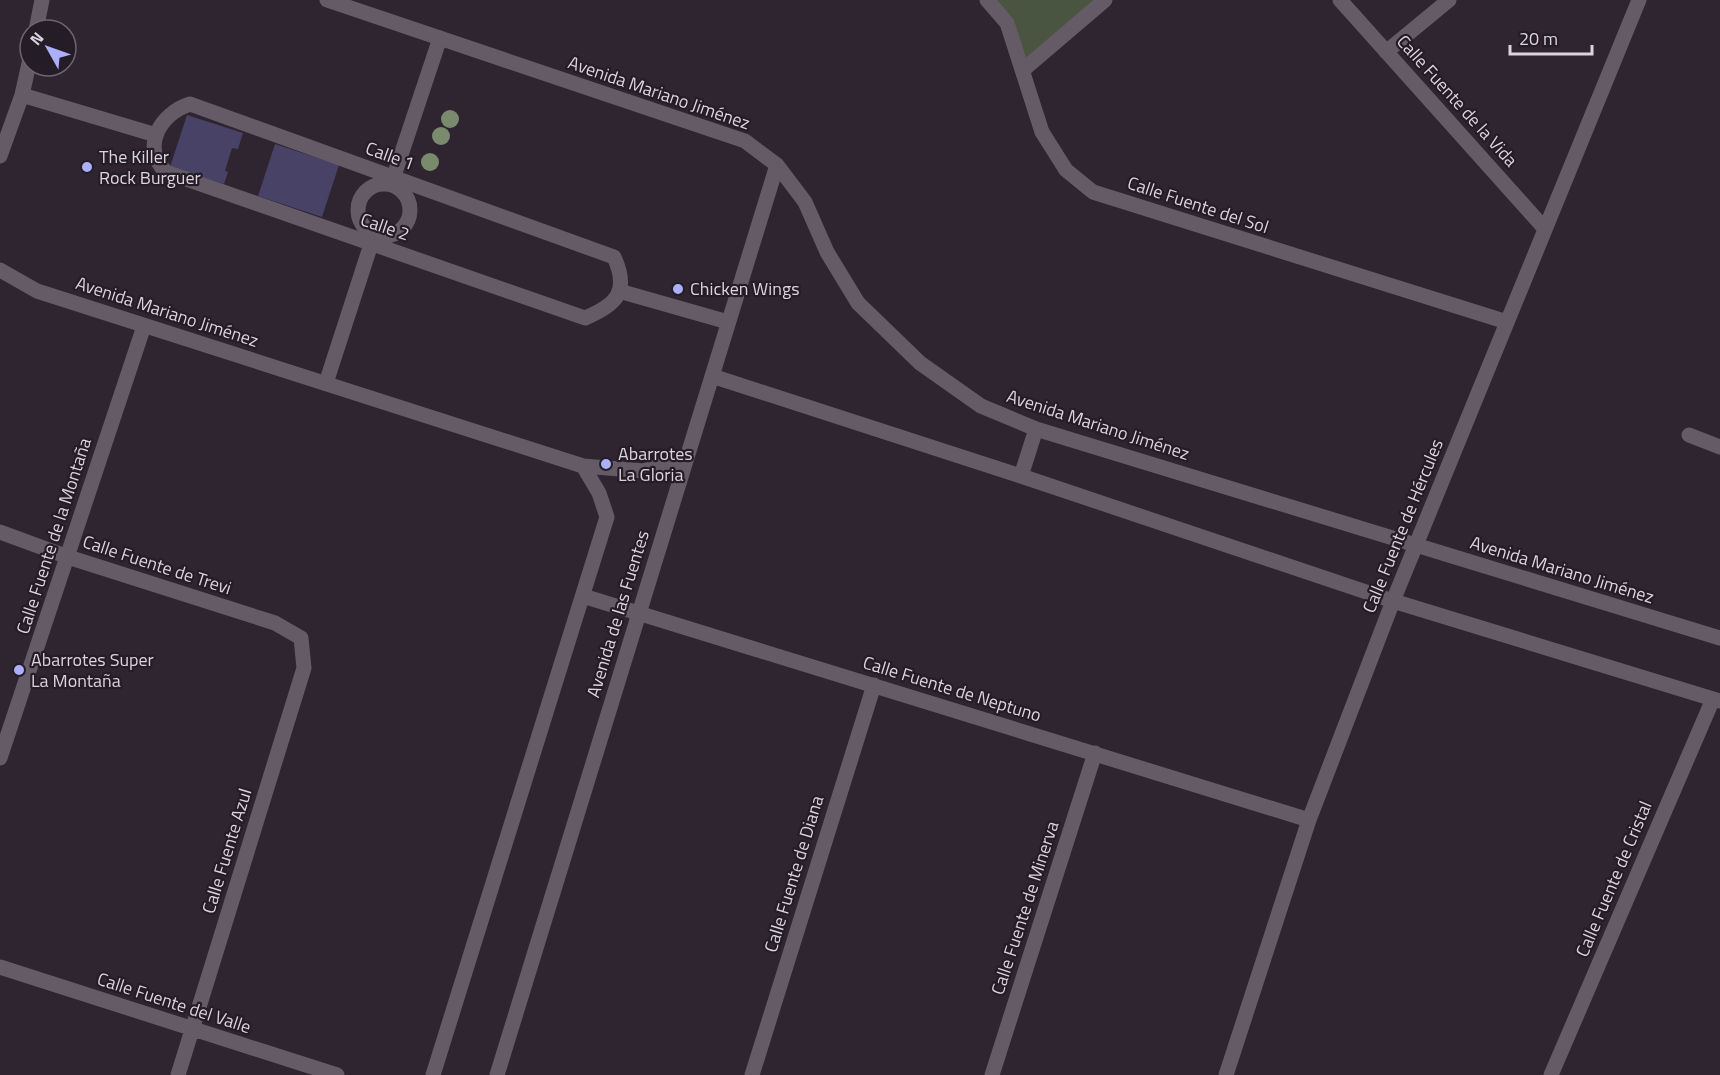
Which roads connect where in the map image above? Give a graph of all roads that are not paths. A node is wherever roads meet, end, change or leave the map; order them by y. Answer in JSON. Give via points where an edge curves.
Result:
{"nodes":[{"id":1,"x":42,"y":0,"type":"edge"},
{"id":2,"x":327,"y":0,"type":"edge"},
{"id":3,"x":987,"y":0,"type":"edge"},
{"id":4,"x":1105,"y":0,"type":"edge"},
{"id":5,"x":1340,"y":0,"type":"edge"},
{"id":6,"x":1449,"y":0,"type":"edge"},
{"id":7,"x":1639,"y":0,"type":"edge"},
{"id":8,"x":38,"y":18,"type":"edge"},
{"id":9,"x":440,"y":38,"type":"junction"},
{"id":10,"x":1386,"y":52,"type":"junction"},
{"id":11,"x":1023,"y":70,"type":"junction"},
{"id":12,"x":26,"y":78,"type":"edge"},
{"id":13,"x":22,"y":95,"type":"junction"},
{"id":14,"x":156,"y":135,"type":"junction"},
{"id":15,"x":0,"y":156,"type":"edge"},
{"id":16,"x":777,"y":165,"type":"junction"},
{"id":17,"x":392,"y":181,"type":"junction"},
{"id":18,"x":1545,"y":229,"type":"junction"},
{"id":19,"x":373,"y":239,"type":"junction"},
{"id":20,"x":0,"y":270,"type":"edge"},
{"id":21,"x":619,"y":291,"type":"junction"},
{"id":22,"x":728,"y":322,"type":"junction"},
{"id":23,"x":1507,"y":322,"type":"junction"},
{"id":24,"x":144,"y":326,"type":"junction"},
{"id":25,"x":712,"y":376,"type":"junction"},
{"id":26,"x":326,"y":383,"type":"junction"},
{"id":27,"x":1036,"y":429,"type":"junction"},
{"id":28,"x":1689,"y":435,"type":"dead end"},
{"id":29,"x":1720,"y":447,"type":"edge"},
{"id":30,"x":687,"y":457,"type":"junction"},
{"id":31,"x":583,"y":466,"type":"junction"},
{"id":32,"x":1021,"y":476,"type":"junction"},
{"id":33,"x":0,"y":532,"type":"edge"},
{"id":34,"x":1416,"y":546,"type":"junction"},
{"id":35,"x":68,"y":557,"type":"junction"},
{"id":36,"x":583,"y":596,"type":"junction"},
{"id":37,"x":1393,"y":601,"type":"junction"},
{"id":38,"x":639,"y":613,"type":"junction"},
{"id":39,"x":301,"y":638,"type":"joint"},
{"id":40,"x":1720,"y":638,"type":"edge"},
{"id":41,"x":874,"y":685,"type":"junction"},
{"id":42,"x":1717,"y":700,"type":"edge"},
{"id":43,"x":1095,"y":753,"type":"junction"},
{"id":44,"x":0,"y":758,"type":"edge"},
{"id":45,"x":1310,"y":820,"type":"junction"},
{"id":46,"x":0,"y":967,"type":"edge"},
{"id":47,"x":191,"y":1030,"type":"junction"},
{"id":48,"x":178,"y":1075,"type":"edge"},
{"id":49,"x":337,"y":1075,"type":"edge"},
{"id":50,"x":433,"y":1075,"type":"edge"},
{"id":51,"x":497,"y":1075,"type":"edge"},
{"id":52,"x":752,"y":1075,"type":"edge"},
{"id":53,"x":992,"y":1075,"type":"edge"},
{"id":54,"x":1226,"y":1075,"type":"edge"},
{"id":55,"x":1551,"y":1075,"type":"edge"}],
"edges":[{"from":1,"to":8,"type":"street"},
{"from":2,"to":9,"type":"street","name":"Avenida Mariano Jiménez"},
{"from":3,"to":11,"type":"street","name":"Calle Fuente del Sol","via":[[1007,23]]},
{"from":4,"to":11,"type":"street"},
{"from":5,"to":10,"type":"street","name":"Calle Fuente de la Vida"},
{"from":6,"to":10,"type":"street"},
{"from":7,"to":18,"type":"street","name":"Calle Fuente de Hércules"},
{"from":9,"to":16,"type":"street","name":"Avenida Mariano Jiménez","via":[[746,141]]},
{"from":9,"to":17,"type":"street"},
{"from":10,"to":18,"type":"street","name":"Calle Fuente de la Vida"},
{"from":11,"to":23,"type":"street","name":"Calle Fuente del Sol","via":[[1042,132],[1066,170],[1093,192]]},
{"from":12,"to":13,"type":"street"},
{"from":13,"to":14,"type":"street"},
{"from":13,"to":15,"type":"street"},
{"from":14,"to":17,"type":"street","name":"Calle 1","via":[[165,117],[190,104]]},
{"from":14,"to":19,"type":"street","name":"Calle 2","via":[[157,158],[166,172]]},
{"from":16,"to":22,"type":"street","name":"Avenida de las Fuentes"},
{"from":16,"to":27,"type":"street","name":"Avenida Mariano Jiménez","via":[[805,202],[827,252],[858,303],[920,363],[981,406]]},
{"from":17,"to":19,"type":"street","via":[[374,186],[358,206],[361,223]]},
{"from":17,"to":19,"type":"street","via":[[409,201],[409,218],[399,232]]},
{"from":17,"to":21,"type":"street","name":"Calle 1","via":[[614,257],[622,274]]},
{"from":18,"to":23,"type":"street","name":"Calle Fuente de Hércules"},
{"from":19,"to":21,"type":"street","name":"Calle 2","via":[[585,318],[608,308]]},
{"from":19,"to":26,"type":"street"},
{"from":20,"to":24,"type":"street","name":"Avenida Mariano Jiménez","via":[[37,291]]},
{"from":21,"to":22,"type":"street"},
{"from":22,"to":25,"type":"street","name":"Avenida de las Fuentes"},
{"from":23,"to":34,"type":"street","name":"Calle Fuente de Hércules"},
{"from":24,"to":26,"type":"street","name":"Avenida Mariano Jiménez"},
{"from":24,"to":35,"type":"street","name":"Calle Fuente de la Montaña"},
{"from":25,"to":30,"type":"street","name":"Avenida de las Fuentes"},
{"from":25,"to":32,"type":"street"},
{"from":26,"to":31,"type":"street","name":"Avenida Mariano Jiménez"},
{"from":27,"to":32,"type":"street"},
{"from":27,"to":34,"type":"street","name":"Avenida Mariano Jiménez"},
{"from":28,"to":29,"type":"street"},
{"from":30,"to":31,"type":"street","name":"Avenida Mariano Jiménez","via":[[644,471]]},
{"from":30,"to":38,"type":"street","name":"Avenida de las Fuentes"},
{"from":31,"to":36,"type":"street","via":[[607,517]]},
{"from":32,"to":37,"type":"street"},
{"from":33,"to":35,"type":"street","name":"Calle Fuente de Trevi"},
{"from":34,"to":37,"type":"street","name":"Calle Fuente de Hércules"},
{"from":34,"to":40,"type":"street","name":"Avenida Mariano Jiménez"},
{"from":35,"to":39,"type":"street","name":"Calle Fuente de Trevi","via":[[275,623]]},
{"from":35,"to":44,"type":"street","name":"Calle Fuente de la Montaña"},
{"from":36,"to":38,"type":"street","name":"Calle Fuente de Neptuno"},
{"from":36,"to":50,"type":"street"},
{"from":37,"to":42,"type":"street"},
{"from":37,"to":45,"type":"street","name":"Calle Fuente de Hércules"},
{"from":38,"to":41,"type":"street","name":"Calle Fuente de Neptuno"},
{"from":38,"to":51,"type":"street","name":"Avenida de las Fuentes"},
{"from":39,"to":47,"type":"street","name":"Calle Fuente Azul","via":[[304,668]]},
{"from":41,"to":43,"type":"street","name":"Calle Fuente de Neptuno"},
{"from":41,"to":52,"type":"street","name":"Calle Fuente de Diana"},
{"from":42,"to":55,"type":"street","name":"Calle Fuente de Cristal"},
{"from":43,"to":45,"type":"street","name":"Calle Fuente de Neptuno"},
{"from":43,"to":53,"type":"street","name":"Calle Fuente de Minerva"},
{"from":45,"to":54,"type":"street","name":"Calle Fuente de Hércules"},
{"from":46,"to":47,"type":"street","name":"Calle Fuente del Valle"},
{"from":47,"to":48,"type":"street","name":"Calle Fuente Azul"},
{"from":47,"to":49,"type":"street","name":"Calle Fuente del Valle"}]}
